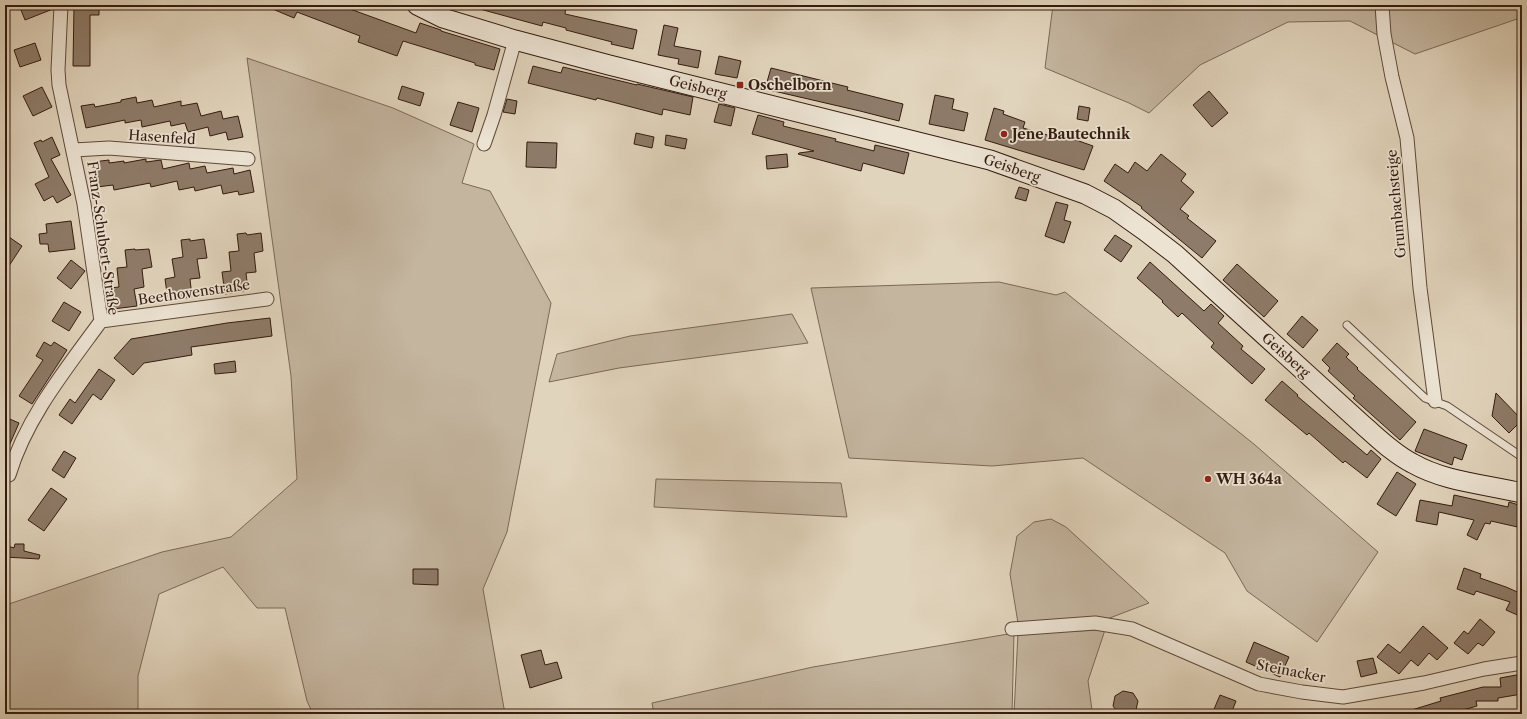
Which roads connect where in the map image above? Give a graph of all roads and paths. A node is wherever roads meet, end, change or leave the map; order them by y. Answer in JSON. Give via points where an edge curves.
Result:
{"nodes":[{"id":1,"x":61,"y":5,"type":"edge"},
{"id":2,"x":417,"y":5,"type":"edge"},
{"id":3,"x":1382,"y":5,"type":"edge"},
{"id":4,"x":515,"y":40,"type":"junction"},
{"id":5,"x":484,"y":144,"type":"dead end"},
{"id":6,"x":74,"y":150,"type":"junction"},
{"id":7,"x":248,"y":159,"type":"dead end"},
{"id":8,"x":267,"y":299,"type":"dead end"},
{"id":9,"x":101,"y":321,"type":"junction"},
{"id":10,"x":1347,"y":325,"type":"dead end"},
{"id":11,"x":1435,"y":401,"type":"junction"},
{"id":12,"x":1522,"y":458,"type":"edge"},
{"id":13,"x":9,"y":476,"type":"dead end"},
{"id":14,"x":1522,"y":494,"type":"edge"},
{"id":15,"x":1012,"y":629,"type":"dead end"},
{"id":16,"x":1522,"y":663,"type":"edge"}],
"edges":[{"from":1,"to":6,"type":"street","name":"Franz-Schubert-Straße","via":[[59,85]]},
{"from":2,"to":4,"type":"street","name":"Geisberg","via":[[443,18]]},
{"from":3,"to":11,"type":"street","name":"Grumbachsteige","via":[[1384,34],[1392,77],[1407,138],[1420,288]]},
{"from":4,"to":5,"type":"street"},
{"from":4,"to":14,"type":"street","name":"Geisberg","via":[[990,160],[1085,194],[1114,210],[1175,254],[1363,425],[1411,463],[1450,478]]},
{"from":6,"to":7,"type":"street","name":"Hasenfeld","via":[[109,148]]},
{"from":6,"to":9,"type":"street","name":"Franz-Schubert-Straße"},
{"from":8,"to":9,"type":"street","name":"Beethovenstraße"},
{"from":9,"to":13,"type":"street","name":"Franz-Schubert-Straße","via":[[30,424]]},
{"from":10,"to":11,"type":"lane","via":[[1425,398]]},
{"from":11,"to":12,"type":"lane","via":[[1447,406]]},
{"from":15,"to":16,"type":"street","name":"Steinacker","via":[[1095,624],[1132,629],[1259,684],[1343,697]]}]}
